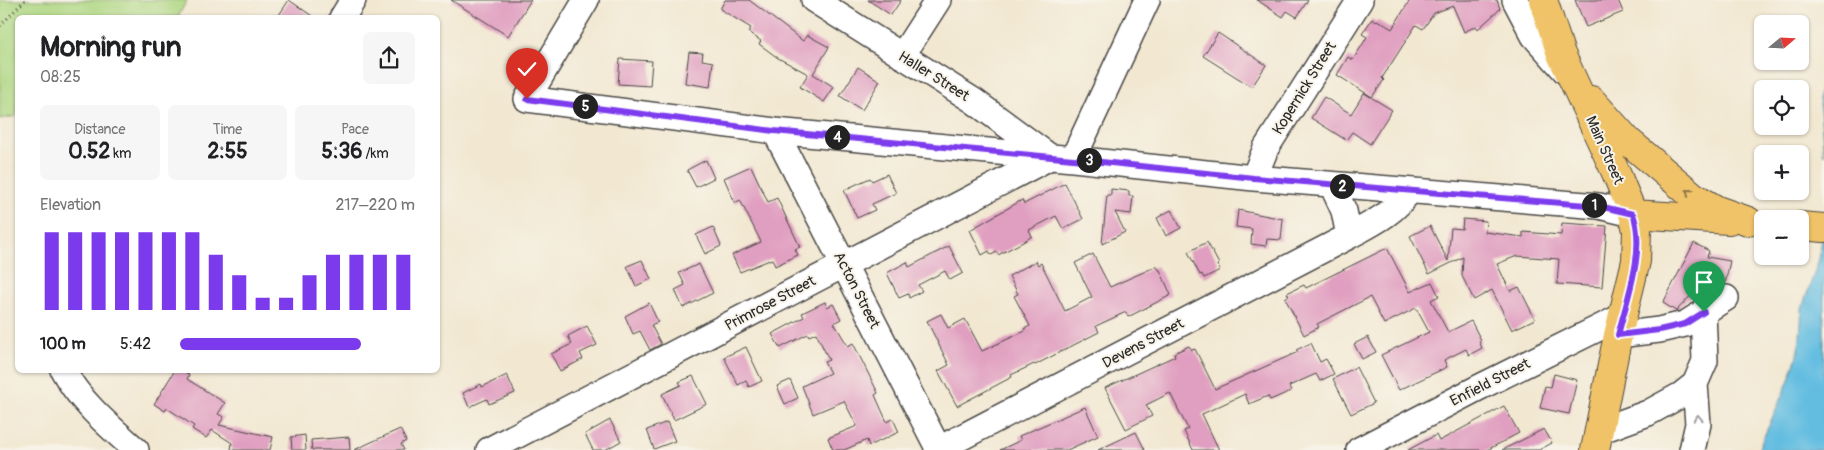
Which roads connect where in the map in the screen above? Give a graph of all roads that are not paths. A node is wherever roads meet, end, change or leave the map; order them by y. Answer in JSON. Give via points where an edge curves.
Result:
{"nodes":[{"id":1,"x":353,"y":0,"type":"edge"},
{"id":2,"x":586,"y":0,"type":"edge"},
{"id":3,"x":814,"y":0,"type":"edge"},
{"id":4,"x":938,"y":0,"type":"edge"},
{"id":5,"x":1147,"y":0,"type":"edge"},
{"id":6,"x":1360,"y":0,"type":"edge"},
{"id":7,"x":1515,"y":0,"type":"edge"},
{"id":8,"x":1543,"y":0,"type":"edge"},
{"id":9,"x":344,"y":15,"type":"edge"},
{"id":10,"x":902,"y":56,"type":"junction"},
{"id":11,"x":1570,"y":76,"type":"junction"},
{"id":12,"x":774,"y":131,"type":"junction"},
{"id":13,"x":1062,"y":158,"type":"junction"},
{"id":14,"x":1254,"y":178,"type":"junction"},
{"id":15,"x":1332,"y":185,"type":"junction"},
{"id":16,"x":1409,"y":192,"type":"junction"},
{"id":17,"x":1633,"y":214,"type":"junction"},
{"id":18,"x":1754,"y":222,"type":"edge"},
{"id":19,"x":1754,"y":222,"type":"edge"},
{"id":20,"x":1809,"y":227,"type":"edge"},
{"id":21,"x":1824,"y":228,"type":"edge"},
{"id":22,"x":1349,"y":236,"type":"junction"},
{"id":23,"x":844,"y":264,"type":"junction"},
{"id":24,"x":1726,"y":298,"type":"dead end"},
{"id":25,"x":1704,"y":312,"type":"junction"},
{"id":26,"x":1620,"y":326,"type":"junction"},
{"id":27,"x":64,"y":373,"type":"edge"},
{"id":28,"x":1695,"y":384,"type":"junction"},
{"id":29,"x":1598,"y":435,"type":"edge"},
{"id":30,"x":136,"y":450,"type":"edge"},
{"id":31,"x":489,"y":450,"type":"edge"},
{"id":32,"x":938,"y":450,"type":"edge"},
{"id":33,"x":1359,"y":450,"type":"edge"},
{"id":34,"x":1692,"y":450,"type":"edge"}],
"edges":[{"from":1,"to":9,"type":"street"},
{"from":2,"to":12,"type":"street","via":[[527,99]]},
{"from":3,"to":10,"type":"street","name":"Haller Street"},
{"from":4,"to":10,"type":"street"},
{"from":5,"to":13,"type":"street"},
{"from":6,"to":14,"type":"street","name":"Kopernick Street","via":[[1266,148]]},
{"from":7,"to":11,"type":"street","via":[[1534,36]]},
{"from":8,"to":11,"type":"main road","name":"Main Street"},
{"from":10,"to":13,"type":"street","name":"Haller Street"},
{"from":11,"to":17,"type":"main road","name":"Main Street"},
{"from":18,"to":11,"type":"main road","one_way":true,"via":[[1717,210],[1694,196],[1628,141]]},
{"from":12,"to":13,"type":"street"},
{"from":12,"to":23,"type":"street","name":"Acton Street"},
{"from":13,"to":14,"type":"street"},
{"from":13,"to":23,"type":"street","name":"Primrose Street"},
{"from":14,"to":15,"type":"street"},
{"from":15,"to":16,"type":"street"},
{"from":15,"to":22,"type":"street","via":[[1344,211]]},
{"from":16,"to":17,"type":"street","via":[[1599,206]]},
{"from":16,"to":22,"type":"street","name":"Devens Street","via":[[1393,210]]},
{"from":17,"to":19,"type":"main road"},
{"from":17,"to":26,"type":"main road","name":"Main Street","via":[[1638,234],[1636,261]]},
{"from":20,"to":21,"type":"main road"},
{"from":22,"to":32,"type":"street","name":"Devens Street"},
{"from":23,"to":31,"type":"street","name":"Primrose Street"},
{"from":23,"to":32,"type":"street","name":"Acton Street"},
{"from":24,"to":25,"type":"street","name":"Enfield Street"},
{"from":25,"to":26,"type":"street","name":"Enfield Street","via":[[1685,324],[1659,330]]},
{"from":25,"to":28,"type":"street","via":[[1705,361]]},
{"from":26,"to":29,"type":"main road","name":"Main Street"},
{"from":26,"to":33,"type":"street","name":"Enfield Street","via":[[1478,388]]},
{"from":27,"to":30,"type":"street","via":[[86,403]]},
{"from":28,"to":29,"type":"street","via":[[1682,395],[1648,413]]},
{"from":34,"to":28,"type":"street","one_way":true,"via":[[1698,424]]}]}
